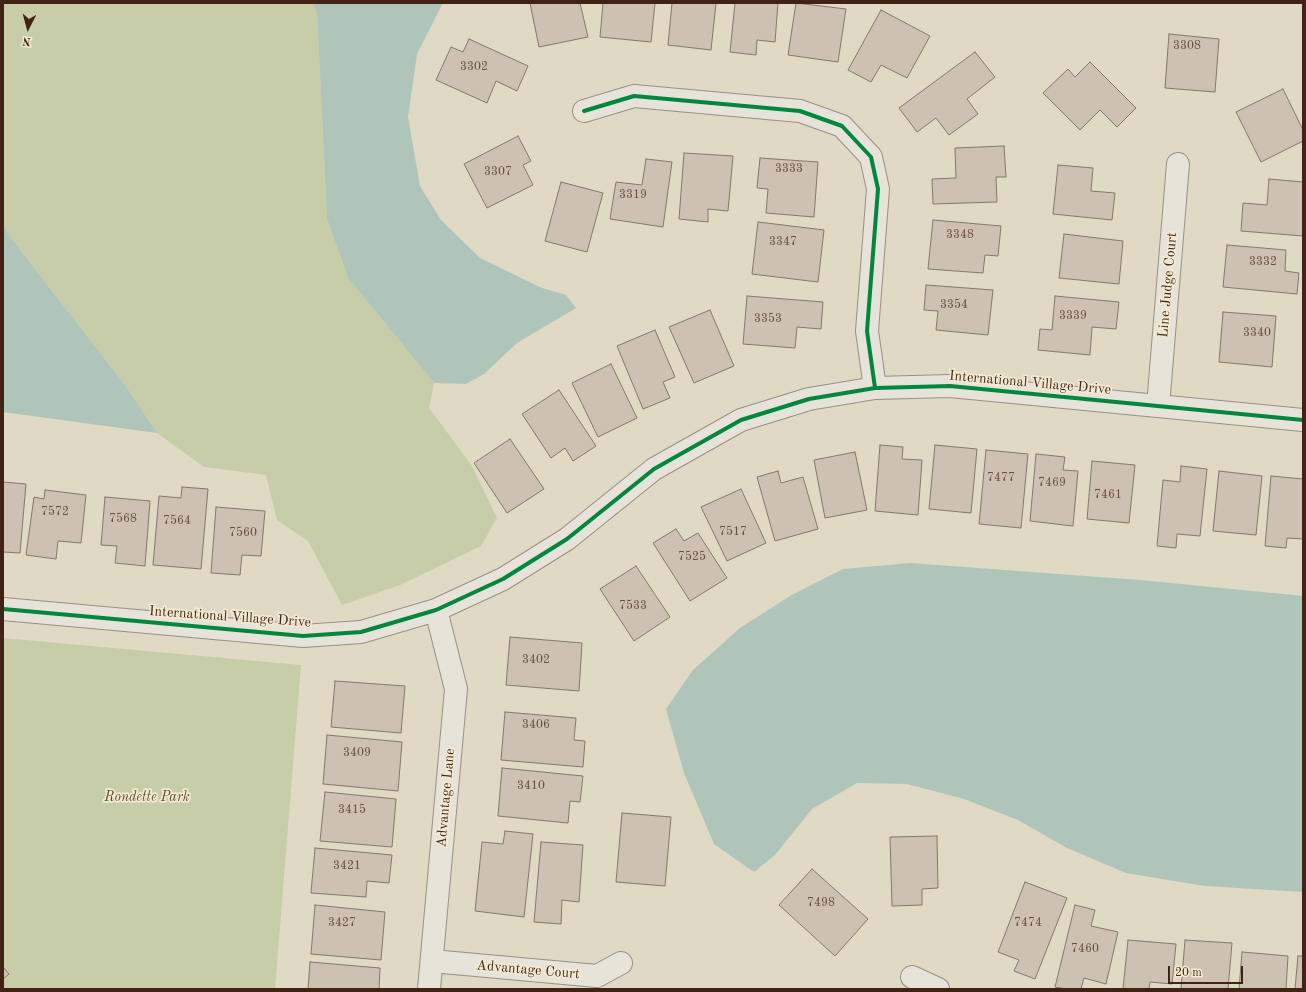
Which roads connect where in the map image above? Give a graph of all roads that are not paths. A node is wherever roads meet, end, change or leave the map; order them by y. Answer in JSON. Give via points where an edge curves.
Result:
{"nodes":[{"id":1,"x":584,"y":111,"type":"dead end"},
{"id":2,"x":1178,"y":164,"type":"dead end"},
{"id":3,"x":874,"y":388,"type":"junction"},
{"id":4,"x":1158,"y":406,"type":"junction"},
{"id":5,"x":1303,"y":420,"type":"edge"},
{"id":6,"x":3,"y":609,"type":"edge"},
{"id":7,"x":436,"y":610,"type":"junction"},
{"id":8,"x":432,"y":961,"type":"junction"},
{"id":9,"x":621,"y":963,"type":"dead end"},
{"id":10,"x":912,"y":977,"type":"dead end"},
{"id":11,"x":429,"y":989,"type":"edge"},
{"id":12,"x":938,"y":989,"type":"edge"}],
"edges":[{"from":1,"to":3,"type":"street","via":[[634,96],[800,111],[842,126],[871,157],[878,189],[867,331]]},
{"from":2,"to":4,"type":"street","name":"Line Judge Court"},
{"from":3,"to":4,"type":"street","name":"International Village Drive","via":[[950,386]]},
{"from":3,"to":7,"type":"street","name":"International Village Drive","via":[[809,399],[741,420],[654,469],[561,543],[503,579]]},
{"from":4,"to":5,"type":"street","name":"International Village Drive"},
{"from":6,"to":7,"type":"street","name":"International Village Drive","via":[[303,636],[361,632]]},
{"from":7,"to":8,"type":"street","name":"Advantage Lane","via":[[456,689]]},
{"from":8,"to":9,"type":"street","name":"Advantage Court","via":[[597,976]]},
{"from":8,"to":11,"type":"street","name":"Advantage Lane"},
{"from":10,"to":12,"type":"street"}]}
